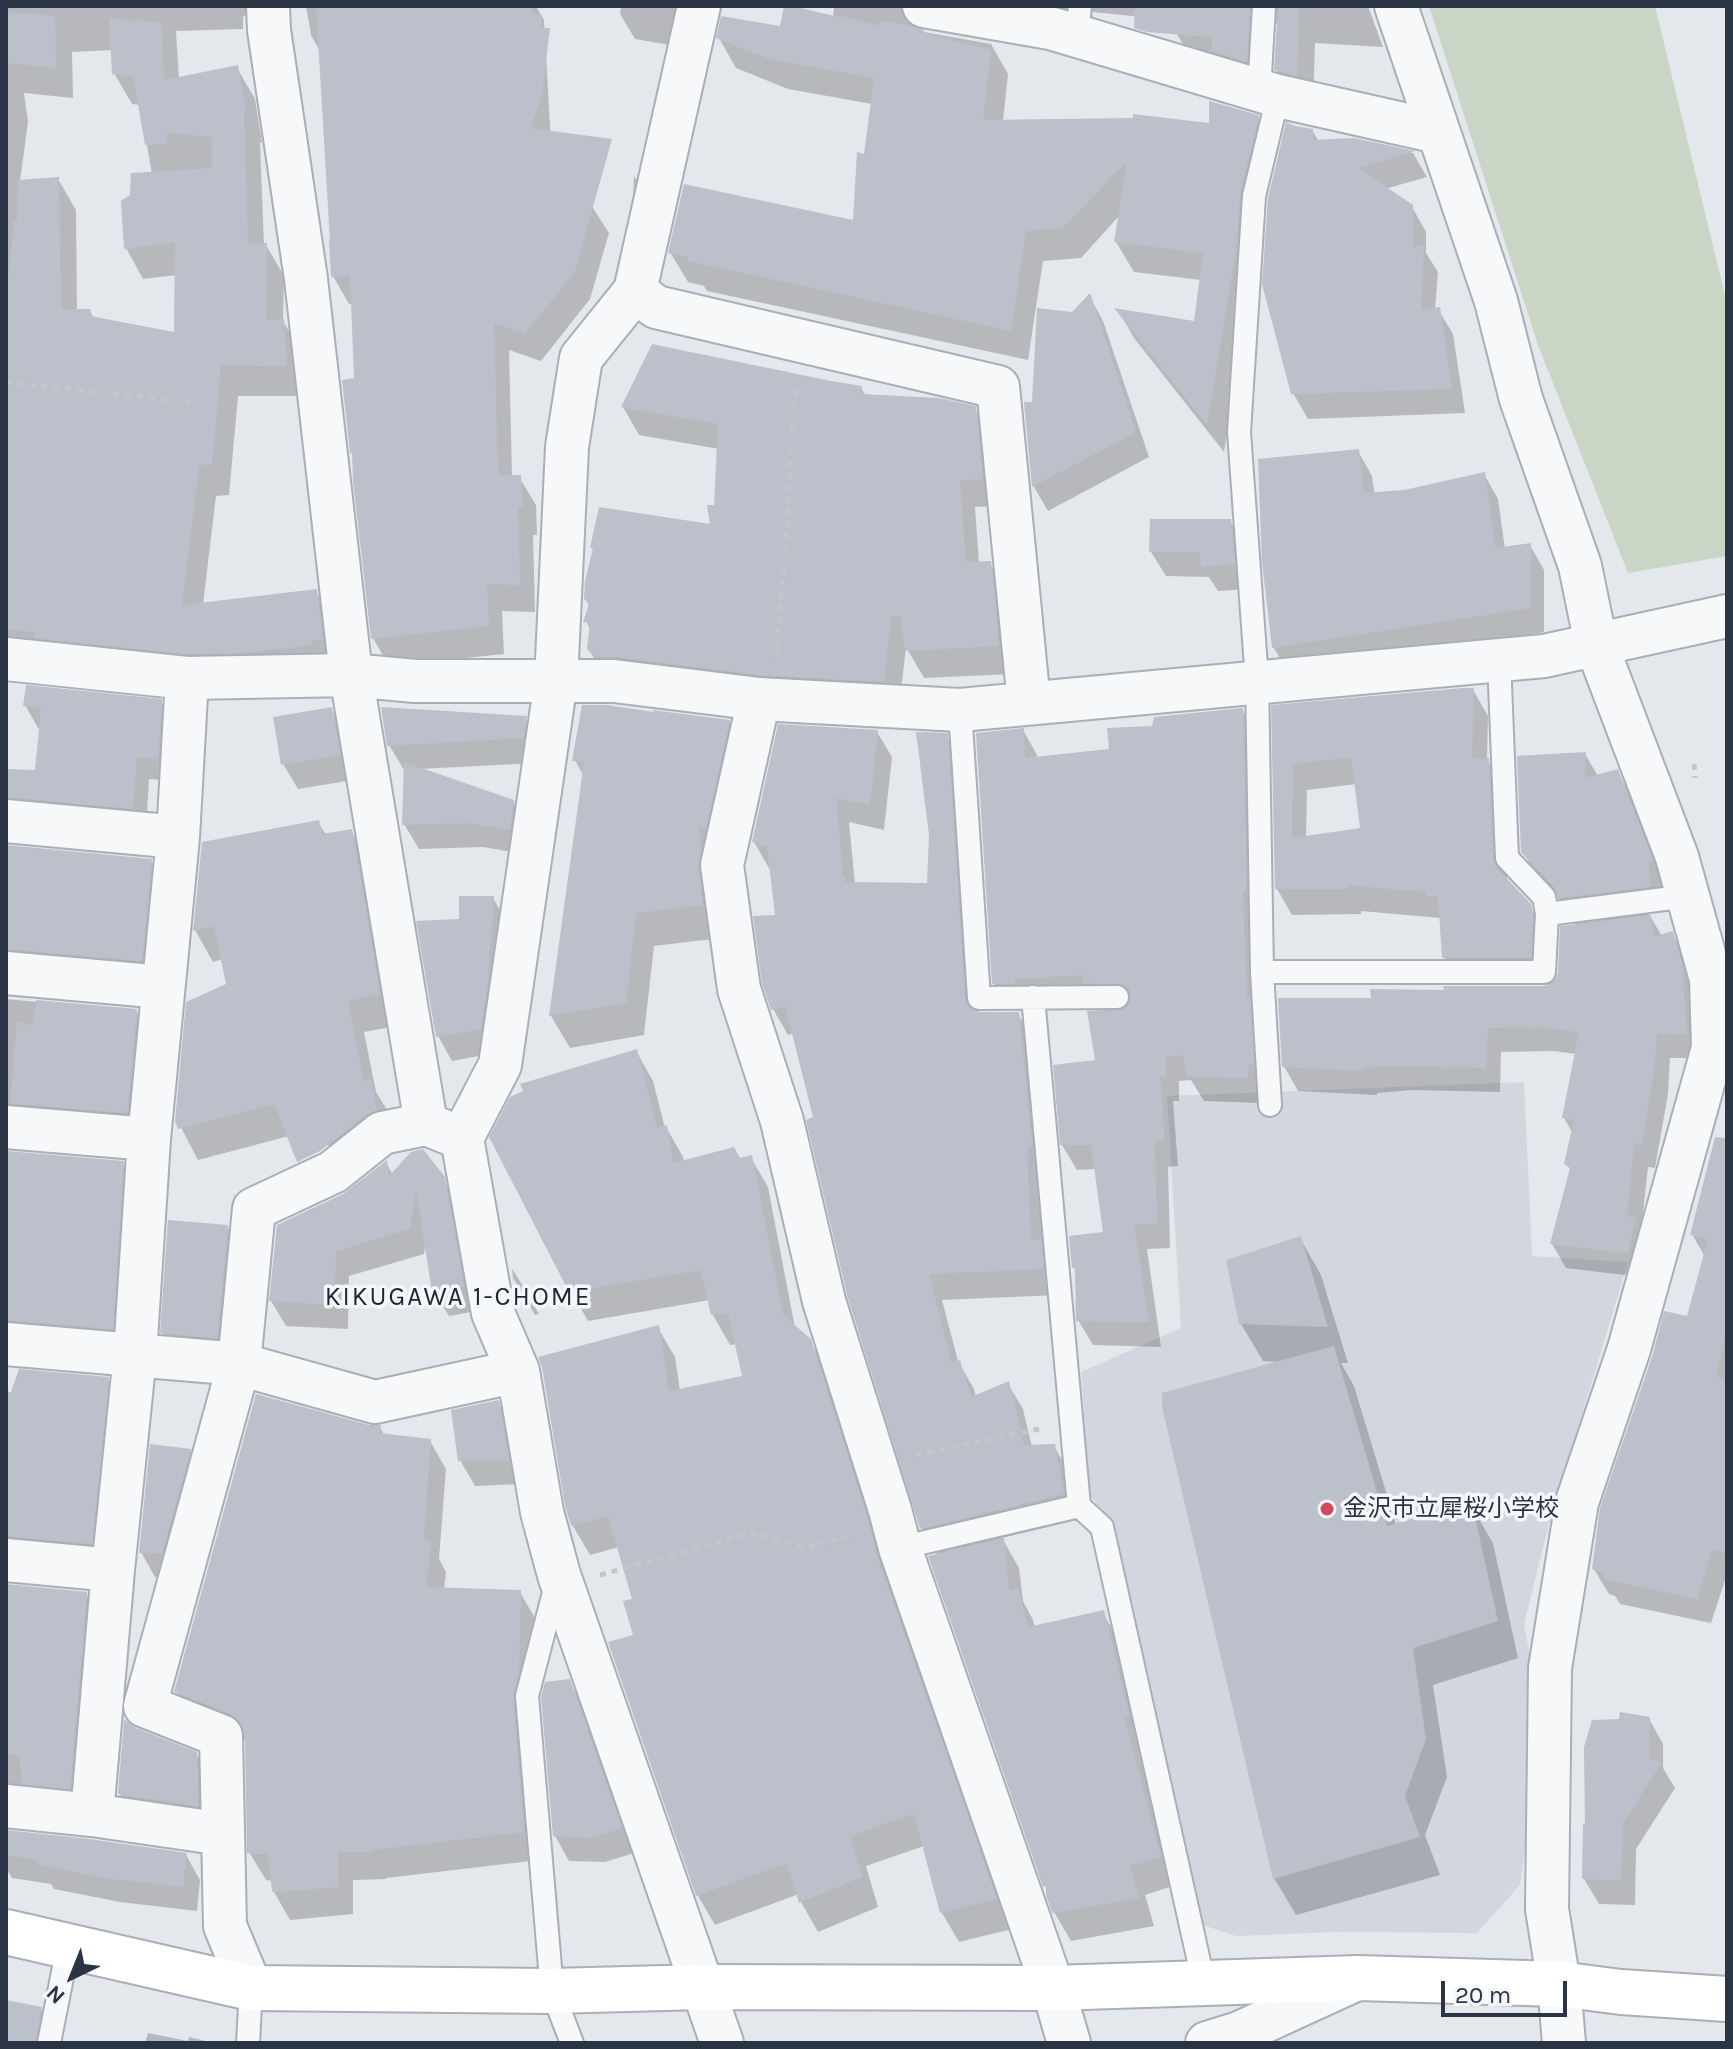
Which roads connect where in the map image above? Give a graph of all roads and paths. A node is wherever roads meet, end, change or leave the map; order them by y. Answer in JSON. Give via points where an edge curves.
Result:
{"nodes":[{"id":1,"x":268,"y":6,"type":"edge"},
{"id":2,"x":699,"y":6,"type":"edge"},
{"id":3,"x":924,"y":6,"type":"edge"},
{"id":4,"x":1264,"y":6,"type":"edge"},
{"id":5,"x":1396,"y":6,"type":"edge"},
{"id":6,"x":1079,"y":21,"type":"edge"},
{"id":7,"x":1269,"y":94,"type":"junction"},
{"id":8,"x":1438,"y":132,"type":"junction"},
{"id":9,"x":635,"y":291,"type":"junction"},
{"id":10,"x":799,"y":380,"type":"dead end"},
{"id":11,"x":6,"y":382,"type":"edge"},
{"id":12,"x":197,"y":403,"type":"dead end"},
{"id":13,"x":1727,"y":616,"type":"edge"},
{"id":14,"x":1605,"y":643,"type":"junction"},
{"id":15,"x":6,"y":659,"type":"edge"},
{"id":16,"x":1499,"y":659,"type":"junction"},
{"id":17,"x":351,"y":675,"type":"junction"},
{"id":18,"x":187,"y":678,"type":"junction"},
{"id":19,"x":556,"y":681,"type":"junction"},
{"id":20,"x":1257,"y":681,"type":"junction"},
{"id":21,"x":759,"y":699,"type":"junction"},
{"id":22,"x":1029,"y":703,"type":"junction"},
{"id":23,"x":960,"y":710,"type":"junction"},
{"id":24,"x":6,"y":821,"type":"edge"},
{"id":25,"x":178,"y":837,"type":"junction"},
{"id":26,"x":1688,"y":896,"type":"junction"},
{"id":27,"x":1547,"y":914,"type":"junction"},
{"id":28,"x":1262,"y":972,"type":"junction"},
{"id":29,"x":6,"y":973,"type":"edge"},
{"id":30,"x":163,"y":987,"type":"junction"},
{"id":31,"x":1033,"y":997,"type":"junction"},
{"id":32,"x":1117,"y":997,"type":"dead end"},
{"id":33,"x":1270,"y":1105,"type":"dead end"},
{"id":34,"x":6,"y":1127,"type":"edge"},
{"id":35,"x":444,"y":1131,"type":"junction"},
{"id":36,"x":149,"y":1139,"type":"junction"},
{"id":37,"x":6,"y":1344,"type":"edge"},
{"id":38,"x":135,"y":1355,"type":"junction"},
{"id":39,"x":239,"y":1364,"type":"junction"},
{"id":40,"x":518,"y":1371,"type":"junction"},
{"id":41,"x":1071,"y":1421,"type":"junction"},
{"id":42,"x":876,"y":1464,"type":"junction"},
{"id":43,"x":1079,"y":1506,"type":"junction"},
{"id":44,"x":897,"y":1536,"type":"junction"},
{"id":45,"x":6,"y":1560,"type":"edge"},
{"id":46,"x":113,"y":1570,"type":"junction"},
{"id":47,"x":576,"y":1576,"type":"junction"},
{"id":48,"x":6,"y":1806,"type":"edge"},
{"id":49,"x":92,"y":1815,"type":"junction"},
{"id":50,"x":223,"y":1834,"type":"junction"},
{"id":51,"x":6,"y":1932,"type":"edge"},
{"id":52,"x":68,"y":1947,"type":"junction"},
{"id":53,"x":1358,"y":1978,"type":"junction"},
{"id":54,"x":1204,"y":1984,"type":"junction"},
{"id":55,"x":1559,"y":1984,"type":"junction"},
{"id":56,"x":703,"y":1987,"type":"junction"},
{"id":57,"x":251,"y":1988,"type":"junction"},
{"id":58,"x":1053,"y":1988,"type":"junction"},
{"id":59,"x":552,"y":1991,"type":"junction"},
{"id":60,"x":1727,"y":1999,"type":"edge"},
{"id":61,"x":1229,"y":2040,"type":"edge"},
{"id":62,"x":49,"y":2043,"type":"edge"},
{"id":63,"x":248,"y":2043,"type":"edge"},
{"id":64,"x":572,"y":2043,"type":"edge"},
{"id":65,"x":722,"y":2043,"type":"edge"},
{"id":66,"x":1069,"y":2043,"type":"edge"},
{"id":67,"x":1564,"y":2043,"type":"edge"}],
"edges":[{"from":1,"to":17,"type":"street","via":[[306,279]]},
{"from":2,"to":9,"type":"street"},
{"from":3,"to":6,"type":"street","via":[[1050,28]]},
{"from":4,"to":7,"type":"lane"},
{"from":5,"to":8,"type":"street"},
{"from":6,"to":7,"type":"street"},
{"from":7,"to":8,"type":"street"},
{"from":7,"to":20,"type":"lane","via":[[1254,196],[1239,432]]},
{"from":8,"to":14,"type":"street","via":[[1496,301],[1521,399]]},
{"from":9,"to":19,"type":"street","via":[[581,358],[567,447]]},
{"from":9,"to":22,"type":"street","via":[[656,307],[998,387]]},
{"from":10,"to":21,"type":"path","via":[[776,662]]},
{"from":11,"to":12,"type":"path"},
{"from":13,"to":14,"type":"street"},
{"from":14,"to":16,"type":"street"},
{"from":14,"to":26,"type":"street"},
{"from":15,"to":18,"type":"street"},
{"from":16,"to":20,"type":"street"},
{"from":16,"to":27,"type":"lane","via":[[1507,858],[1544,897]]},
{"from":17,"to":18,"type":"street"},
{"from":17,"to":19,"type":"street","via":[[415,681]]},
{"from":17,"to":35,"type":"street"},
{"from":18,"to":25,"type":"street"},
{"from":19,"to":21,"type":"street","via":[[614,681]]},
{"from":19,"to":35,"type":"street","via":[[500,1065]]},
{"from":20,"to":22,"type":"street"},
{"from":20,"to":28,"type":"lane"},
{"from":21,"to":23,"type":"street"},
{"from":21,"to":42,"type":"street","via":[[722,865],[739,989],[782,1121],[824,1301]]},
{"from":22,"to":23,"type":"street"},
{"from":23,"to":31,"type":"lane","via":[[979,998]]},
{"from":24,"to":25,"type":"street"},
{"from":25,"to":30,"type":"street"},
{"from":26,"to":27,"type":"lane"},
{"from":26,"to":55,"type":"street","via":[[1711,979],[1713,1048],[1629,1349],[1577,1502],[1550,1668],[1547,1909]]},
{"from":27,"to":28,"type":"lane","via":[[1544,972]]},
{"from":28,"to":33,"type":"lane"},
{"from":29,"to":30,"type":"street"},
{"from":30,"to":36,"type":"street"},
{"from":31,"to":32,"type":"lane"},
{"from":31,"to":41,"type":"lane"},
{"from":34,"to":36,"type":"street"},
{"from":35,"to":39,"type":"street","via":[[382,1133],[333,1172],[254,1209]]},
{"from":35,"to":40,"type":"street","via":[[493,1313]]},
{"from":36,"to":38,"type":"street"},
{"from":37,"to":38,"type":"street"},
{"from":38,"to":39,"type":"street"},
{"from":38,"to":46,"type":"street"},
{"from":39,"to":40,"type":"street","via":[[375,1402]]},
{"from":39,"to":50,"type":"street","via":[[145,1706],[221,1736]]},
{"from":40,"to":47,"type":"street","via":[[542,1512]]},
{"from":41,"to":42,"type":"path"},
{"from":41,"to":43,"type":"lane"},
{"from":42,"to":44,"type":"street"},
{"from":43,"to":44,"type":"lane"},
{"from":43,"to":54,"type":"lane","via":[[1102,1527]]},
{"from":44,"to":47,"type":"path","via":[[807,1548],[751,1533]]},
{"from":44,"to":58,"type":"street"},
{"from":45,"to":46,"type":"street"},
{"from":46,"to":49,"type":"street"},
{"from":47,"to":56,"type":"street"},
{"from":47,"to":59,"type":"lane","via":[[527,1696]]},
{"from":48,"to":49,"type":"street"},
{"from":49,"to":50,"type":"street"},
{"from":50,"to":57,"type":"street","via":[[225,1926]]},
{"from":51,"to":52,"type":"street"},
{"from":52,"to":57,"type":"street"},
{"from":52,"to":62,"type":"lane"},
{"from":53,"to":54,"type":"street"},
{"from":53,"to":55,"type":"street"},
{"from":53,"to":61,"type":"street"},
{"from":54,"to":58,"type":"street"},
{"from":55,"to":60,"type":"street"},
{"from":55,"to":67,"type":"street"},
{"from":56,"to":58,"type":"street"},
{"from":56,"to":59,"type":"street"},
{"from":56,"to":65,"type":"street"},
{"from":57,"to":59,"type":"street"},
{"from":57,"to":63,"type":"lane"},
{"from":58,"to":66,"type":"street"},
{"from":59,"to":64,"type":"lane"}]}
